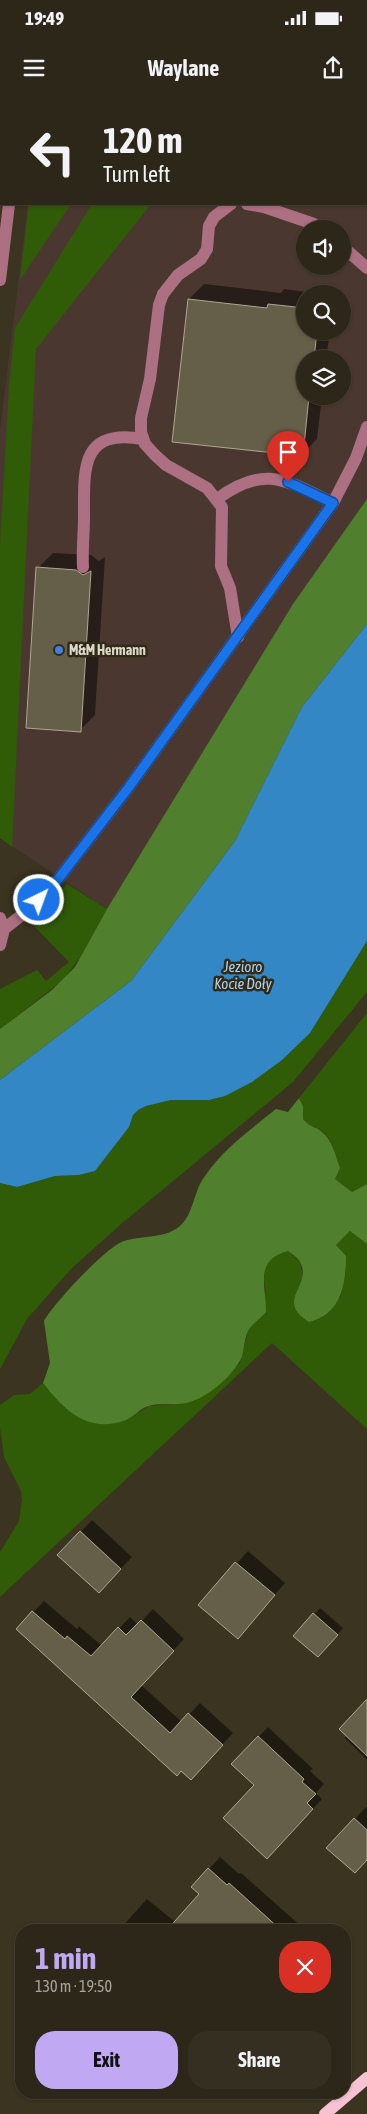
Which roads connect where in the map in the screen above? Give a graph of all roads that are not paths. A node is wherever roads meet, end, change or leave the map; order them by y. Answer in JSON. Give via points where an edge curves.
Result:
{"nodes":[{"id":1,"x":9,"y":205,"type":"edge"},
{"id":2,"x":230,"y":205,"type":"edge"},
{"id":3,"x":251,"y":205,"type":"edge"},
{"id":4,"x":302,"y":220,"type":"edge"},
{"id":5,"x":351,"y":254,"type":"edge"},
{"id":6,"x":367,"y":268,"type":"edge"},
{"id":7,"x":0,"y":280,"type":"edge"},
{"id":8,"x":367,"y":427,"type":"edge"},
{"id":9,"x":143,"y":439,"type":"junction"},
{"id":10,"x":217,"y":499,"type":"junction"},
{"id":11,"x":333,"y":503,"type":"junction"},
{"id":12,"x":83,"y":567,"type":"dead end"},
{"id":13,"x":238,"y":637,"type":"junction"},
{"id":14,"x":2,"y":924,"type":"edge"},
{"id":15,"x":0,"y":945,"type":"edge"},
{"id":16,"x":367,"y":2078,"type":"edge"},
{"id":17,"x":351,"y":2092,"type":"edge"},
{"id":18,"x":343,"y":2099,"type":"edge"},
{"id":19,"x":326,"y":2114,"type":"edge"}],
"edges":[{"from":1,"to":7,"type":"street"},
{"from":2,"to":9,"type":"street","via":[[214,217],[209,226],[207,249],[201,259],[178,275],[164,294],[141,418]]},
{"from":3,"to":4,"type":"street"},
{"from":5,"to":6,"type":"street"},
{"from":8,"to":11,"type":"street","via":[[356,458]]},
{"from":9,"to":10,"type":"street","via":[[165,464],[206,487]]},
{"from":9,"to":12,"type":"street","via":[[127,436],[106,438],[96,446],[86,464]]},
{"from":10,"to":11,"type":"street","via":[[244,482],[266,478],[288,482]]},
{"from":10,"to":13,"type":"street","via":[[223,519],[221,566],[230,588]]},
{"from":11,"to":13,"type":"street"},
{"from":13,"to":14,"type":"street","via":[[59,878],[32,908]]},
{"from":14,"to":15,"type":"street"},
{"from":16,"to":17,"type":"main road"},
{"from":18,"to":19,"type":"main road"}]}
